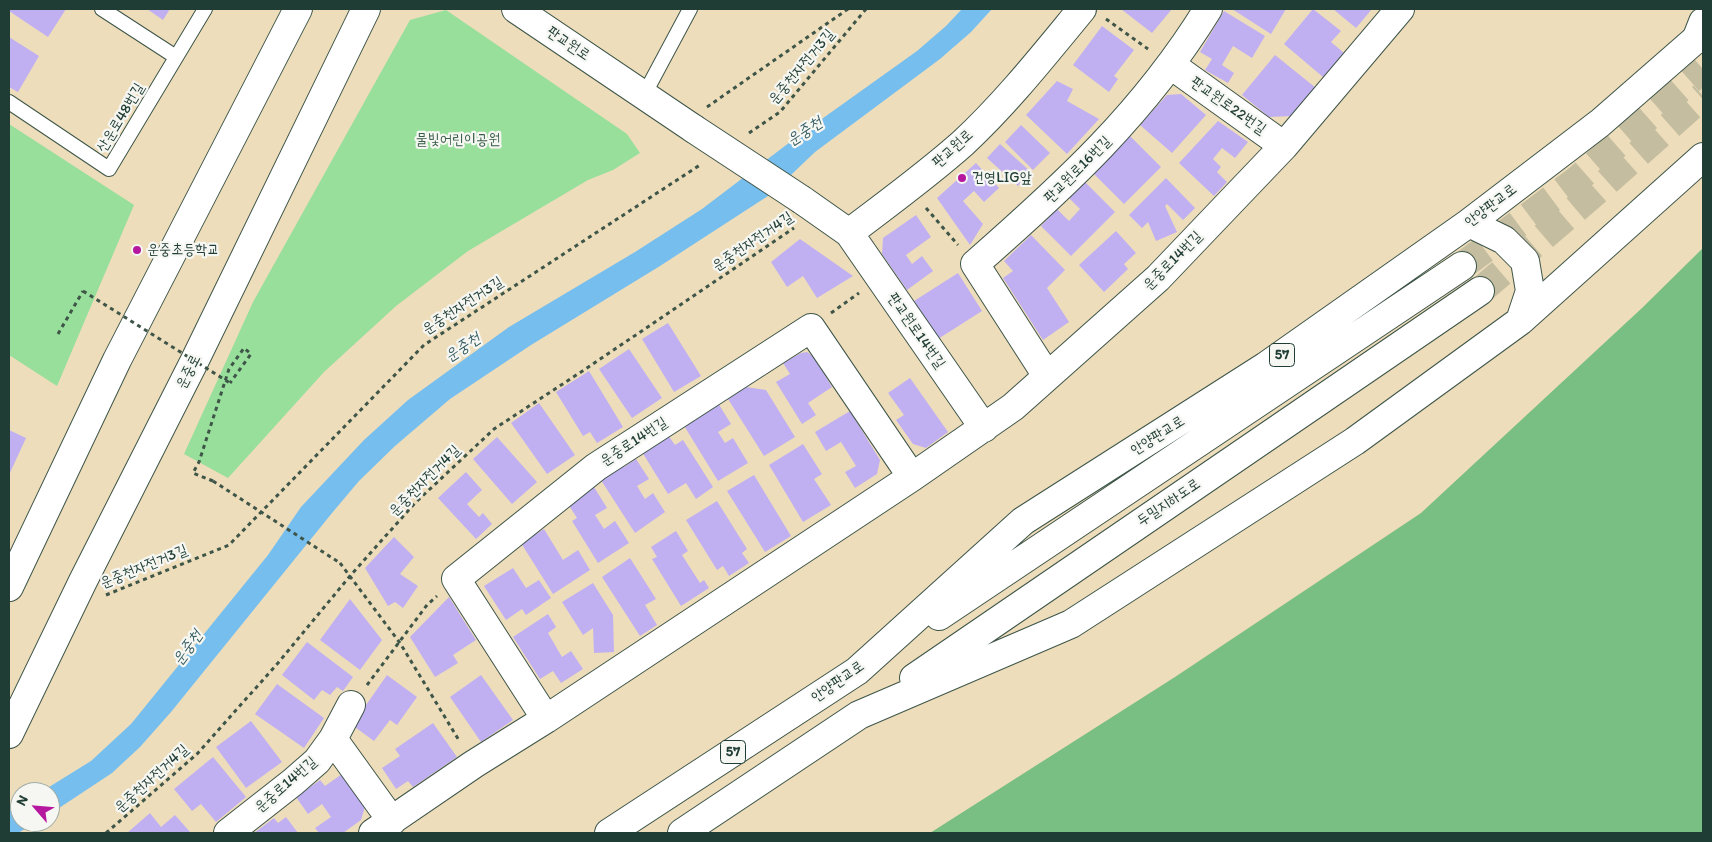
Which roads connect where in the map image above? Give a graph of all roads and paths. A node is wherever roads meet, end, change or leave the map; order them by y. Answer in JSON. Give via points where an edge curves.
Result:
{"nodes":[{"id":1,"x":102,"y":9,"type":"edge"},
{"id":2,"x":205,"y":9,"type":"edge"},
{"id":3,"x":298,"y":9,"type":"edge"},
{"id":4,"x":366,"y":9,"type":"edge"},
{"id":5,"x":516,"y":9,"type":"edge"},
{"id":6,"x":690,"y":9,"type":"edge"},
{"id":7,"x":848,"y":9,"type":"edge"},
{"id":8,"x":866,"y":9,"type":"edge"},
{"id":9,"x":1208,"y":9,"type":"edge"},
{"id":10,"x":1400,"y":9,"type":"edge"},
{"id":11,"x":1091,"y":12,"type":"edge"},
{"id":12,"x":1701,"y":32,"type":"edge"},
{"id":13,"x":176,"y":57,"type":"junction"},
{"id":14,"x":1171,"y":65,"type":"junction"},
{"id":15,"x":644,"y":95,"type":"junction"},
{"id":16,"x":9,"y":102,"type":"edge"},
{"id":17,"x":690,"y":126,"type":"junction"},
{"id":18,"x":747,"y":134,"type":"dead end"},
{"id":19,"x":1284,"y":146,"type":"junction"},
{"id":20,"x":1703,"y":157,"type":"edge"},
{"id":21,"x":706,"y":161,"type":"dead end"},
{"id":22,"x":909,"y":187,"type":"junction"},
{"id":23,"x":809,"y":206,"type":"junction"},
{"id":24,"x":1469,"y":223,"type":"junction"},
{"id":25,"x":849,"y":233,"type":"junction"},
{"id":26,"x":975,"y":264,"type":"junction"},
{"id":27,"x":1462,"y":266,"type":"tunnel mouth"},
{"id":28,"x":880,"y":277,"type":"junction"},
{"id":29,"x":1480,"y":290,"type":"tunnel mouth"},
{"id":30,"x":1520,"y":321,"type":"junction"},
{"id":31,"x":811,"y":328,"type":"junction"},
{"id":32,"x":58,"y":334,"type":"dead end"},
{"id":33,"x":1047,"y":376,"type":"junction"},
{"id":34,"x":984,"y":428,"type":"junction"},
{"id":35,"x":912,"y":477,"type":"junction"},
{"id":36,"x":350,"y":576,"type":"junction"},
{"id":37,"x":456,"y":579,"type":"junction"},
{"id":38,"x":9,"y":588,"type":"edge"},
{"id":39,"x":68,"y":611,"type":"junction"},
{"id":40,"x":400,"y":643,"type":"junction"},
{"id":41,"x":857,"y":670,"type":"junction"},
{"id":42,"x":351,"y":705,"type":"joint"},
{"id":43,"x":858,"y":715,"type":"junction"},
{"id":44,"x":546,"y":719,"type":"junction"},
{"id":45,"x":9,"y":734,"type":"edge"},
{"id":46,"x":333,"y":739,"type":"junction"},
{"id":47,"x":474,"y":764,"type":"junction"},
{"id":48,"x":383,"y":827,"type":"edge"},
{"id":49,"x":106,"y":833,"type":"edge"},
{"id":50,"x":228,"y":833,"type":"edge"},
{"id":51,"x":609,"y":833,"type":"edge"},
{"id":52,"x":682,"y":833,"type":"edge"}],
"edges":[{"from":1,"to":13,"type":"lane"},
{"from":2,"to":13,"type":"lane","name":"산운로48번길"},
{"from":3,"to":38,"type":"main road","via":[[117,360]]},
{"from":4,"to":39,"type":"main road","name":"운중로"},
{"from":5,"to":15,"type":"main road","name":"판교원로"},
{"from":6,"to":15,"type":"lane"},
{"from":7,"to":17,"type":"path","name":"운중천자전거3길"},
{"from":8,"to":18,"type":"path","name":"운중천자전거3길","via":[[780,112]]},
{"from":9,"to":14,"type":"main road","name":"판교원로16번길"},
{"from":10,"to":19,"type":"main road","name":"운중로14번길"},
{"from":11,"to":14,"type":"path"},
{"from":11,"to":22,"type":"main road","name":"판교원로","via":[[963,142]]},
{"from":12,"to":24,"type":"main road","name":"안양판교로","number":"57","via":[[1600,123]]},
{"from":13,"to":16,"type":"lane","name":"산운로48번길","via":[[109,169]]},
{"from":14,"to":19,"type":"main road","name":"판교원로22번길"},
{"from":14,"to":26,"type":"main road","name":"판교원로16번길","via":[[1096,153]]},
{"from":15,"to":17,"type":"main road","name":"판교원로"},
{"from":17,"to":23,"type":"main road","name":"판교원로","bridge":true},
{"from":19,"to":33,"type":"main road","name":"운중로14번길","via":[[1158,278]]},
{"from":20,"to":30,"type":"main road"},
{"from":21,"to":39,"type":"path","name":"운중천자전거3길","via":[[424,345],[229,544]]},
{"from":22,"to":25,"type":"main road","name":"판교원로"},
{"from":22,"to":26,"type":"path"},
{"from":23,"to":25,"type":"main road"},
{"from":23,"to":36,"type":"path","name":"운중천자전거4길","via":[[584,370],[494,429],[415,503]]},
{"from":24,"to":30,"type":"main road","via":[[1504,240],[1525,261],[1530,291]]},
{"from":24,"to":41,"type":"main road","name":"안양판교로","number":"57","via":[[1266,366],[1023,521]]},
{"from":25,"to":28,"type":"main road","name":"판교원로14번길"},
{"from":26,"to":33,"type":"main road"},
{"from":27,"to":41,"type":"main road","number":"57"},
{"from":28,"to":31,"type":"path"},
{"from":28,"to":34,"type":"main road","name":"판교원로14번길"},
{"from":29,"to":43,"type":"main road","name":"두밀지하도로"},
{"from":30,"to":43,"type":"main road","via":[[1355,441],[1071,624]]},
{"from":31,"to":35,"type":"main road"},
{"from":31,"to":37,"type":"main road","name":"운중로14번길","via":[[596,467]]},
{"from":32,"to":36,"type":"path","bridge":true,"via":[[83,291],[230,384],[251,354],[244,348],[229,369],[199,462],[193,473],[213,481],[340,563]]},
{"from":33,"to":34,"type":"main road","name":"운중로14번길"},
{"from":34,"to":35,"type":"main road","name":"운중로14번길"},
{"from":35,"to":44,"type":"main road","name":"운중로14번길"},
{"from":36,"to":40,"type":"path"},
{"from":36,"to":49,"type":"path","name":"운중천자전거4길","via":[[197,754]]},
{"from":37,"to":40,"type":"path","via":[[427,605]]},
{"from":37,"to":44,"type":"main road"},
{"from":39,"to":45,"type":"main road","name":"운중로"},
{"from":40,"to":42,"type":"path"},
{"from":40,"to":47,"type":"path"},
{"from":41,"to":51,"type":"main road","name":"안양판교로","number":"57"},
{"from":42,"to":46,"type":"main road"},
{"from":43,"to":52,"type":"main road"},
{"from":44,"to":47,"type":"main road","name":"운중로14번길"},
{"from":46,"to":48,"type":"main road","name":"운중로14번길"},
{"from":46,"to":50,"type":"main road","name":"운중로14번길","via":[[317,761]]},
{"from":47,"to":48,"type":"main road","name":"운중로14번길"}]}
